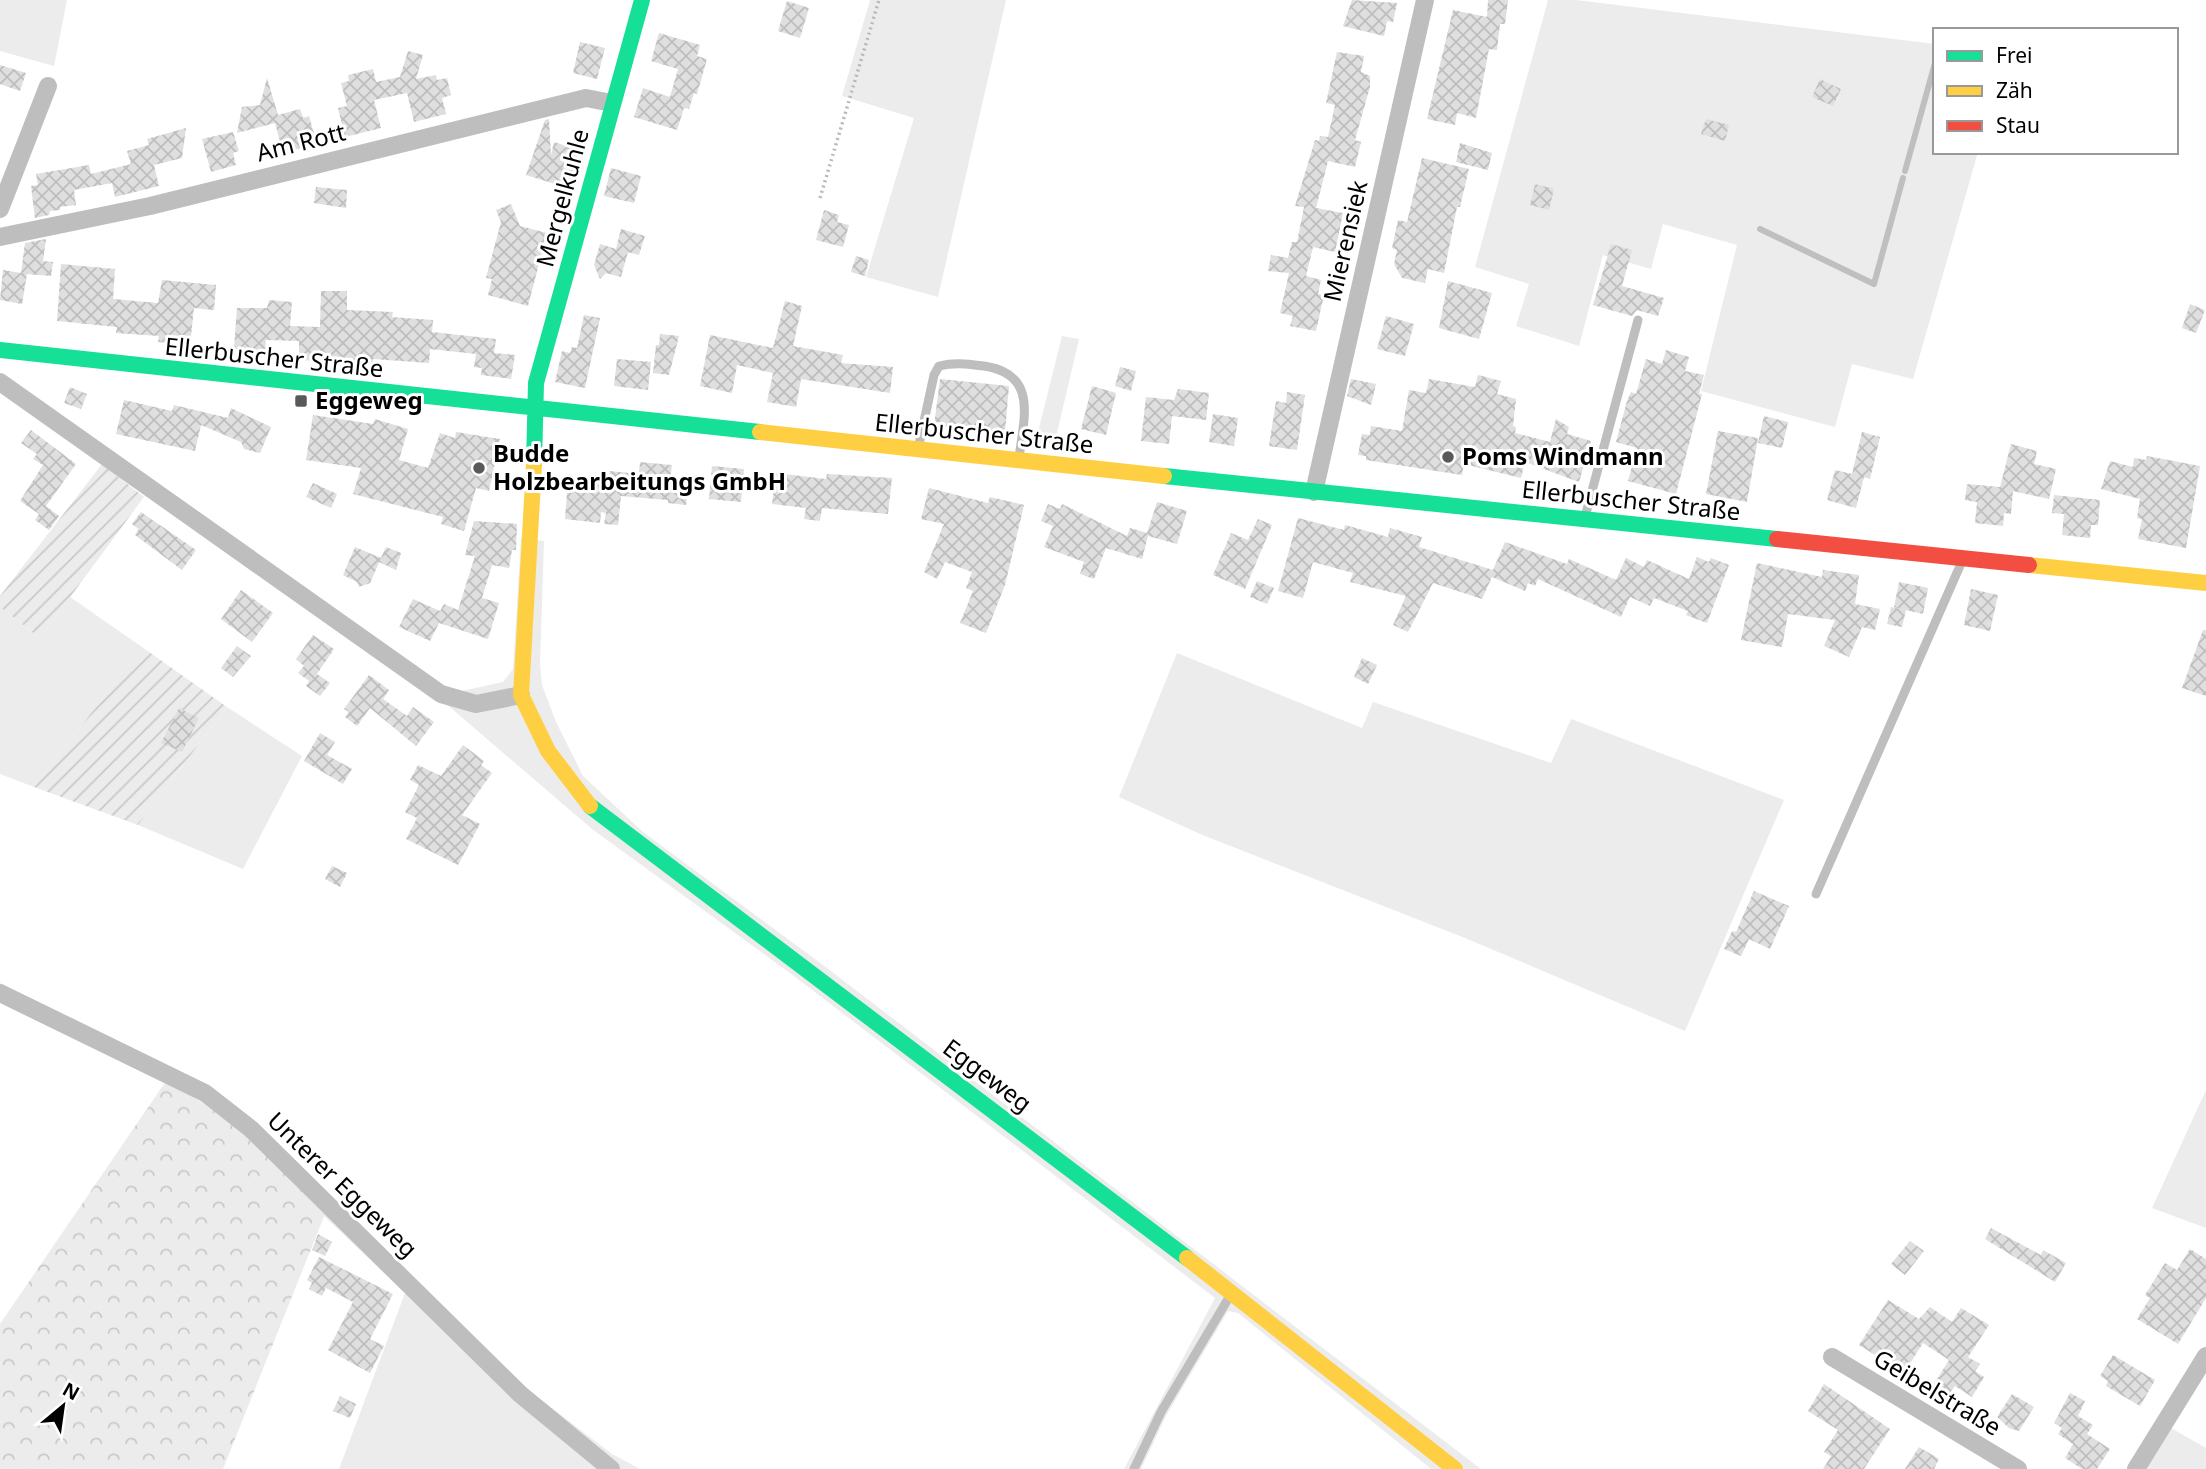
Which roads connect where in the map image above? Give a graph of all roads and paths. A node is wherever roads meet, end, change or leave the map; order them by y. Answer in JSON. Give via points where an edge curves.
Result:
{"nodes":[{"id":1,"x":642,"y":0,"type":"edge"},
{"id":2,"x":879,"y":0,"type":"edge"},
{"id":3,"x":1425,"y":0,"type":"edge"},
{"id":4,"x":48,"y":86,"type":"dead end"},
{"id":5,"x":612,"y":103,"type":"junction"},
{"id":6,"x":820,"y":198,"type":"dead end"},
{"id":7,"x":0,"y":209,"type":"edge"},
{"id":8,"x":0,"y":237,"type":"edge"},
{"id":9,"x":1638,"y":320,"type":"dead end"},
{"id":10,"x":0,"y":350,"type":"edge"},
{"id":11,"x":0,"y":382,"type":"edge"},
{"id":12,"x":538,"y":408,"type":"junction"},
{"id":13,"x":918,"y":450,"type":"junction"},
{"id":14,"x":1019,"y":460,"type":"junction"},
{"id":15,"x":1314,"y":492,"type":"junction"},
{"id":16,"x":1585,"y":519,"type":"junction"},
{"id":17,"x":1963,"y":558,"type":"junction"},
{"id":18,"x":2206,"y":583,"type":"edge"},
{"id":19,"x":521,"y":695,"type":"junction"},
{"id":20,"x":1816,"y":894,"type":"dead end"},
{"id":21,"x":0,"y":993,"type":"edge"},
{"id":22,"x":1232,"y":1292,"type":"junction"},
{"id":23,"x":2206,"y":1356,"type":"edge"},
{"id":24,"x":1832,"y":1357,"type":"dead end"},
{"id":25,"x":611,"y":1469,"type":"edge"},
{"id":26,"x":1134,"y":1469,"type":"edge"},
{"id":27,"x":1455,"y":1469,"type":"edge"},
{"id":28,"x":2018,"y":1469,"type":"edge"},
{"id":29,"x":2136,"y":1469,"type":"edge"}],
"edges":[{"from":1,"to":5,"type":"main road","name":"Mergelkuhle"},
{"from":2,"to":6,"type":"path"},
{"from":3,"to":15,"type":"street","name":"Mierensiek"},
{"from":4,"to":7,"type":"street"},
{"from":5,"to":8,"type":"street","name":"Am Rott","via":[[586,98],[164,202]]},
{"from":5,"to":12,"type":"main road","name":"Mergelkuhle","via":[[536,383]]},
{"from":9,"to":16,"type":"lane"},
{"from":10,"to":12,"type":"main road","name":"Ellerbuscher Straße"},
{"from":11,"to":19,"type":"street","via":[[442,694],[476,704]]},
{"from":12,"to":13,"type":"main road","name":"Ellerbuscher Straße"},
{"from":12,"to":19,"type":"main road","name":"Eggeweg"},
{"from":13,"to":14,"type":"main road","name":"Ellerbuscher Straße"},
{"from":13,"to":14,"type":"lane","via":[[934,375],[939,366],[953,363],[1008,372],[1018,381],[1025,413]]},
{"from":14,"to":15,"type":"main road","name":"Ellerbuscher Straße"},
{"from":15,"to":16,"type":"main road","name":"Ellerbuscher Straße"},
{"from":16,"to":17,"type":"main road","name":"Ellerbuscher Straße"},
{"from":17,"to":18,"type":"main road","name":"Ellerbuscher Straße"},
{"from":17,"to":20,"type":"lane"},
{"from":19,"to":22,"type":"main road","name":"Eggeweg","via":[[548,751],[583,801]]},
{"from":21,"to":25,"type":"street","name":"Unterer Eggeweg","via":[[214,1100],[251,1129],[520,1394]]},
{"from":22,"to":26,"type":"lane","via":[[1161,1412]]},
{"from":22,"to":27,"type":"main road","name":"Eggeweg"},
{"from":23,"to":29,"type":"street"},
{"from":24,"to":28,"type":"street","name":"Geibelstraße"}]}
